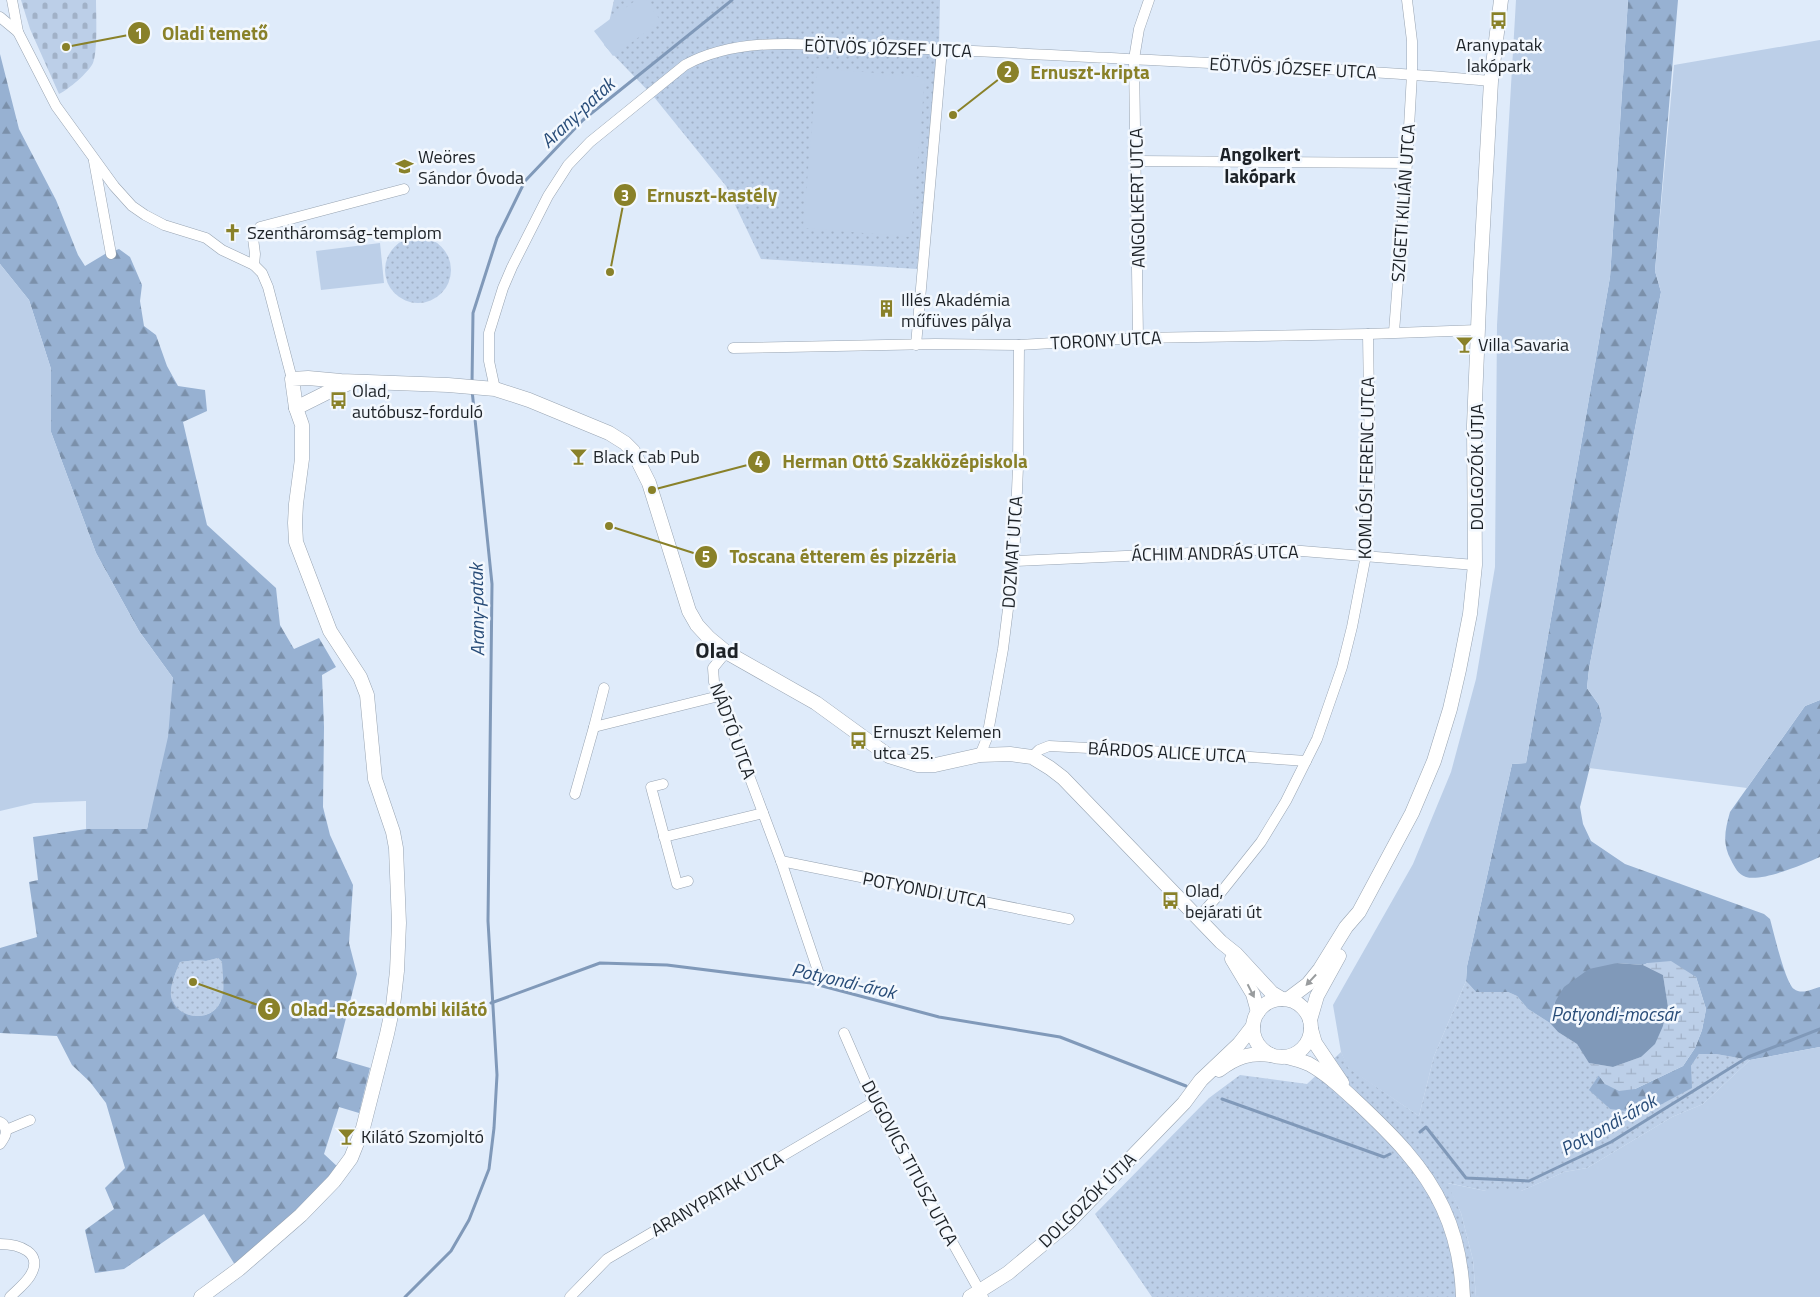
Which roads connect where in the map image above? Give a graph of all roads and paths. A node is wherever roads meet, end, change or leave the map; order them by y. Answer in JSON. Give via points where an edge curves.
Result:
{"nodes":[{"id":1,"x":12,"y":0,"type":"edge"},
{"id":2,"x":1149,"y":0,"type":"edge"},
{"id":3,"x":1398,"y":0,"type":"edge"},
{"id":4,"x":1407,"y":0,"type":"edge"},
{"id":5,"x":1501,"y":0,"type":"edge"},
{"id":6,"x":0,"y":17,"type":"edge"},
{"id":7,"x":18,"y":32,"type":"junction"},
{"id":8,"x":942,"y":49,"type":"junction"},
{"id":9,"x":1134,"y":59,"type":"junction"},
{"id":10,"x":1412,"y":74,"type":"junction"},
{"id":11,"x":1492,"y":81,"type":"junction"},
{"id":12,"x":93,"y":157,"type":"junction"},
{"id":13,"x":1136,"y":161,"type":"junction"},
{"id":14,"x":1407,"y":163,"type":"junction"},
{"id":15,"x":404,"y":189,"type":"dead end"},
{"id":16,"x":111,"y":254,"type":"dead end"},
{"id":17,"x":254,"y":265,"type":"junction"},
{"id":18,"x":1478,"y":330,"type":"junction"},
{"id":19,"x":1394,"y":332,"type":"junction"},
{"id":20,"x":1368,"y":334,"type":"junction"},
{"id":21,"x":1138,"y":338,"type":"junction"},
{"id":22,"x":916,"y":345,"type":"junction"},
{"id":23,"x":1019,"y":345,"type":"junction"},
{"id":24,"x":733,"y":348,"type":"dead end"},
{"id":25,"x":292,"y":379,"type":"junction"},
{"id":26,"x":355,"y":382,"type":"junction"},
{"id":27,"x":490,"y":389,"type":"junction"},
{"id":28,"x":296,"y":408,"type":"junction"},
{"id":29,"x":1366,"y":555,"type":"junction"},
{"id":30,"x":1014,"y":561,"type":"junction"},
{"id":31,"x":1475,"y":565,"type":"junction"},
{"id":32,"x":726,"y":652,"type":"junction"},
{"id":33,"x":604,"y":688,"type":"dead end"},
{"id":34,"x":719,"y":696,"type":"junction"},
{"id":35,"x":594,"y":727,"type":"junction"},
{"id":36,"x":980,"y":756,"type":"junction"},
{"id":37,"x":1032,"y":758,"type":"junction"},
{"id":38,"x":1306,"y":761,"type":"junction"},
{"id":39,"x":663,"y":784,"type":"dead end"},
{"id":40,"x":575,"y":794,"type":"dead end"},
{"id":41,"x":763,"y":813,"type":"junction"},
{"id":42,"x":664,"y":837,"type":"junction"},
{"id":43,"x":782,"y":861,"type":"junction"},
{"id":44,"x":688,"y":881,"type":"dead end"},
{"id":45,"x":1359,"y":912,"type":"junction"},
{"id":46,"x":1198,"y":918,"type":"junction"},
{"id":47,"x":1069,"y":919,"type":"dead end"},
{"id":48,"x":1221,"y":942,"type":"junction"},
{"id":49,"x":818,"y":971,"type":"dead end"},
{"id":50,"x":1285,"y":999,"type":"junction"},
{"id":51,"x":1258,"y":1012,"type":"junction"},
{"id":52,"x":1311,"y":1025,"type":"junction"},
{"id":53,"x":1253,"y":1026,"type":"junction"},
{"id":54,"x":844,"y":1033,"type":"dead end"},
{"id":55,"x":1271,"y":1055,"type":"junction"},
{"id":56,"x":1287,"y":1057,"type":"junction"},
{"id":57,"x":1194,"y":1091,"type":"junction"},
{"id":58,"x":1350,"y":1096,"type":"junction"},
{"id":59,"x":874,"y":1102,"type":"junction"},
{"id":60,"x":30,"y":1120,"type":"dead end"},
{"id":61,"x":3,"y":1126,"type":"edge"},
{"id":62,"x":0,"y":1144,"type":"edge"},
{"id":63,"x":0,"y":1244,"type":"edge"},
{"id":64,"x":978,"y":1295,"type":"edge"},
{"id":65,"x":10,"y":1297,"type":"edge"},
{"id":66,"x":201,"y":1297,"type":"edge"},
{"id":67,"x":570,"y":1297,"type":"edge"},
{"id":68,"x":1463,"y":1297,"type":"edge"}],
"edges":[{"from":1,"to":7,"type":"street"},
{"from":2,"to":9,"type":"street","name":"ANGOLKERT UTCA","via":[[1138,28]]},
{"from":3,"to":4,"type":"street"},
{"from":4,"to":10,"type":"street","name":"SZIGETI KILIÁN UTCA"},
{"from":5,"to":11,"type":"street","name":"DOLGOZÓK ÚTJA"},
{"from":6,"to":7,"type":"street"},
{"from":7,"to":12,"type":"street","via":[[56,106]]},
{"from":8,"to":9,"type":"street","name":"EÖTVÖS JÓZSEF UTCA"},
{"from":8,"to":22,"type":"street"},
{"from":8,"to":27,"type":"street","name":"EÖTVÖS JÓZSEF UTCA","via":[[780,44],[715,52],[685,66],[590,142],[568,165],[548,196],[512,267],[489,333]]},
{"from":9,"to":10,"type":"street","name":"EÖTVÖS JÓZSEF UTCA"},
{"from":9,"to":13,"type":"street","name":"ANGOLKERT UTCA"},
{"from":10,"to":11,"type":"street","name":"EÖTVÖS JÓZSEF UTCA"},
{"from":10,"to":14,"type":"street","name":"SZIGETI KILIÁN UTCA"},
{"from":11,"to":18,"type":"street","name":"DOLGOZÓK ÚTJA"},
{"from":12,"to":16,"type":"street"},
{"from":12,"to":17,"type":"street","via":[[132,206],[145,215],[164,225],[206,238],[222,250]]},
{"from":13,"to":14,"type":"street"},
{"from":13,"to":21,"type":"street","name":"ANGOLKERT UTCA"},
{"from":14,"to":19,"type":"street","name":"SZIGETI KILIÁN UTCA"},
{"from":15,"to":17,"type":"street","via":[[260,227],[253,238]]},
{"from":17,"to":25,"type":"street","via":[[268,287]]},
{"from":18,"to":19,"type":"street","name":"TORONY UTCA"},
{"from":18,"to":31,"type":"street","name":"DOLGOZÓK ÚTJA","via":[[1474,425]]},
{"from":19,"to":20,"type":"street","name":"TORONY UTCA"},
{"from":20,"to":21,"type":"street","name":"TORONY UTCA"},
{"from":20,"to":29,"type":"street","name":"KOMLÓSI FERENC UTCA","via":[[1370,465]]},
{"from":21,"to":23,"type":"street","name":"TORONY UTCA"},
{"from":22,"to":23,"type":"street","name":"TORONY UTCA"},
{"from":22,"to":24,"type":"street","name":"TORONY UTCA"},
{"from":23,"to":30,"type":"street","name":"DOZMAT UTCA"},
{"from":25,"to":26,"type":"street"},
{"from":25,"to":28,"type":"street"},
{"from":26,"to":27,"type":"street"},
{"from":26,"to":28,"type":"street"},
{"from":27,"to":32,"type":"street","via":[[529,400],[609,433],[633,451],[649,483],[689,611],[697,625]]},
{"from":28,"to":66,"type":"street","via":[[302,425],[296,542],[330,631],[360,677],[367,695],[375,779],[393,832],[398,866],[397,970],[393,1006],[364,1128],[350,1158],[334,1181],[301,1215]]},
{"from":29,"to":30,"type":"street","name":"ÁCHIM ANDRÁS UTCA","via":[[1277,548]]},
{"from":29,"to":31,"type":"street","name":"ÁCHIM ANDRÁS UTCA"},
{"from":29,"to":38,"type":"street","name":"KOMLÓSI FERENC UTCA","via":[[1342,667]]},
{"from":30,"to":36,"type":"street","name":"DOZMAT UTCA","via":[[1003,649],[987,738]]},
{"from":31,"to":45,"type":"street","name":"DOLGOZÓK ÚTJA","via":[[1459,670],[1434,761],[1412,813]]},
{"from":32,"to":34,"type":"street","name":"NÁDTÓ UTCA","via":[[713,668]]},
{"from":32,"to":36,"type":"street","via":[[816,703],[889,756],[918,766]]},
{"from":33,"to":35,"type":"street"},
{"from":34,"to":35,"type":"street"},
{"from":34,"to":41,"type":"street","name":"NÁDTÓ UTCA"},
{"from":35,"to":40,"type":"street"},
{"from":36,"to":37,"type":"street","via":[[1010,754]]},
{"from":37,"to":38,"type":"street","name":"BÁRDOS ALICE UTCA","via":[[1039,750],[1050,746]]},
{"from":37,"to":46,"type":"street","via":[[1063,778]]},
{"from":38,"to":46,"type":"street","name":"KOMLÓSI FERENC UTCA","via":[[1261,842]]},
{"from":39,"to":42,"type":"street","via":[[652,787]]},
{"from":41,"to":42,"type":"street"},
{"from":41,"to":43,"type":"street","name":"NÁDTÓ UTCA"},
{"from":42,"to":44,"type":"street","via":[[677,884]]},
{"from":43,"to":47,"type":"street","name":"POTYONDI UTCA"},
{"from":43,"to":49,"type":"street","name":"NÁDTÓ UTCA"},
{"from":45,"to":50,"type":"street","name":"DOLGOZÓK ÚTJA","one_way":true,"via":[[1308,984]]},
{"from":45,"to":52,"type":"street","name":"DOLGOZÓK ÚTJA","via":[[1355,926],[1317,996]]},
{"from":46,"to":48,"type":"street"},
{"from":48,"to":50,"type":"street","via":[[1272,993]]},
{"from":48,"to":51,"type":"street","one_way":true,"via":[[1253,994]]},
{"from":50,"to":51,"type":"street","via":[[1271,1001]]},
{"from":50,"to":52,"type":"street","via":[[1302,1006]]},
{"from":51,"to":53,"type":"street"},
{"from":52,"to":56,"type":"street","via":[[1310,1039],[1304,1048]]},
{"from":52,"to":58,"type":"street","via":[[1316,1043]]},
{"from":53,"to":55,"type":"street","via":[[1259,1046]]},
{"from":53,"to":57,"type":"street","name":"DOLGOZÓK ÚTJA"},
{"from":54,"to":59,"type":"street","name":"DUGOVICS TITUSZ UTCA"},
{"from":55,"to":56,"type":"street"},
{"from":55,"to":57,"type":"street","name":"DOLGOZÓK ÚTJA","via":[[1246,1054],[1224,1066]]},
{"from":56,"to":58,"type":"street","via":[[1311,1065]]},
{"from":57,"to":64,"type":"street","name":"DOLGOZÓK ÚTJA","via":[[1068,1223]]},
{"from":58,"to":68,"type":"street","via":[[1404,1150],[1444,1208],[1459,1256]]},
{"from":59,"to":64,"type":"street","name":"DUGOVICS TITUSZ UTCA"},
{"from":59,"to":67,"type":"street","name":"ARANYPATAK UTCA","via":[[606,1259]]},
{"from":60,"to":61,"type":"street"},
{"from":61,"to":62,"type":"street","via":[[6,1136]]},
{"from":63,"to":65,"type":"street","via":[[20,1246],[33,1260],[31,1274]]}]}
